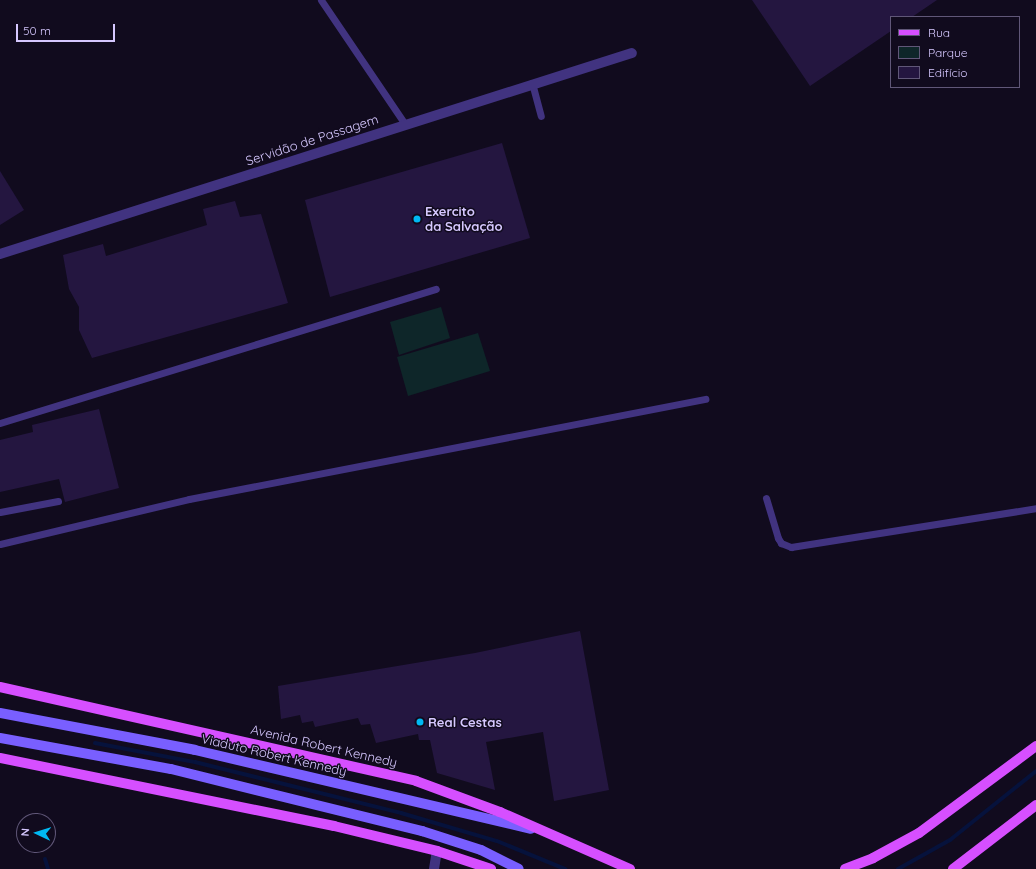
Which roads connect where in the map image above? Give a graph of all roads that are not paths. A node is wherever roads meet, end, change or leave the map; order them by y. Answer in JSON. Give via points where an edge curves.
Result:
{"nodes":[{"id":1,"x":321,"y":0,"type":"edge"},
{"id":2,"x":632,"y":53,"type":"dead end"},
{"id":3,"x":532,"y":83,"type":"junction"},
{"id":4,"x":541,"y":116,"type":"dead end"},
{"id":5,"x":405,"y":124,"type":"junction"},
{"id":6,"x":0,"y":254,"type":"edge"},
{"id":7,"x":436,"y":289,"type":"dead end"},
{"id":8,"x":705,"y":399,"type":"dead end"},
{"id":9,"x":0,"y":423,"type":"edge"},
{"id":10,"x":766,"y":498,"type":"dead end"},
{"id":11,"x":58,"y":501,"type":"dead end"},
{"id":12,"x":1036,"y":508,"type":"edge"},
{"id":13,"x":0,"y":512,"type":"edge"},
{"id":14,"x":0,"y":544,"type":"edge"},
{"id":15,"x":2,"y":689,"type":"edge"},
{"id":16,"x":0,"y":713,"type":"edge"},
{"id":17,"x":0,"y":738,"type":"edge"},
{"id":18,"x":1036,"y":746,"type":"edge"},
{"id":19,"x":0,"y":758,"type":"edge"},
{"id":20,"x":1036,"y":805,"type":"edge"},
{"id":21,"x":540,"y":831,"type":"junction"},
{"id":22,"x":437,"y":851,"type":"junction"},
{"id":23,"x":434,"y":869,"type":"edge"},
{"id":24,"x":491,"y":869,"type":"edge"},
{"id":25,"x":519,"y":869,"type":"edge"},
{"id":26,"x":630,"y":869,"type":"edge"},
{"id":27,"x":845,"y":869,"type":"edge"},
{"id":28,"x":953,"y":869,"type":"edge"}],
"edges":[{"from":1,"to":5,"type":"lane"},
{"from":2,"to":3,"type":"street","name":"Servidão de Passagem"},
{"from":3,"to":4,"type":"lane"},
{"from":3,"to":5,"type":"street","name":"Servidão de Passagem"},
{"from":5,"to":6,"type":"street","name":"Servidão de Passagem"},
{"from":7,"to":9,"type":"lane"},
{"from":8,"to":14,"type":"lane","via":[[188,499]]},
{"from":10,"to":12,"type":"lane","via":[[778,538],[781,543],[791,547]]},
{"from":11,"to":13,"type":"lane"},
{"from":15,"to":21,"type":"main road","name":"Avenida Robert Kennedy","via":[[416,781],[452,792]]},
{"from":16,"to":21,"type":"main road","name":"Viaduto Robert Kennedy","via":[[195,750]]},
{"from":17,"to":25,"type":"main road","via":[[171,770],[375,820],[463,844]]},
{"from":18,"to":27,"type":"main road","via":[[919,833],[873,858]]},
{"from":19,"to":22,"type":"main road","via":[[334,826]]},
{"from":20,"to":28,"type":"main road"},
{"from":21,"to":26,"type":"main road","name":"Avenida Robert Kennedy"},
{"from":22,"to":23,"type":"street"},
{"from":22,"to":24,"type":"main road"}]}
